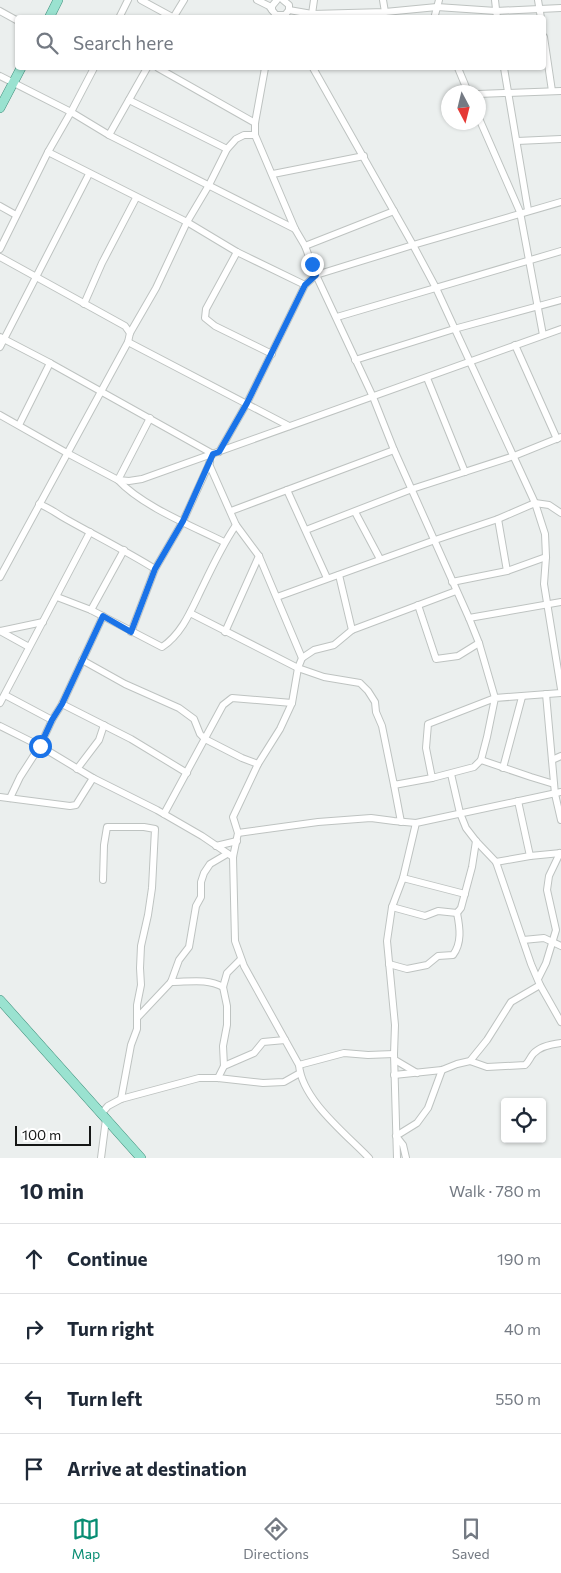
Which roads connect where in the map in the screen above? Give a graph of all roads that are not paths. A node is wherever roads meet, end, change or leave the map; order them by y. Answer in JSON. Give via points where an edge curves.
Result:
{"nodes":[{"id":1,"x":58,"y":0,"type":"edge"},
{"id":2,"x":128,"y":0,"type":"edge"},
{"id":3,"x":141,"y":0,"type":"edge"},
{"id":4,"x":184,"y":0,"type":"edge"},
{"id":5,"x":257,"y":0,"type":"edge"},
{"id":6,"x":277,"y":0,"type":"edge"},
{"id":7,"x":283,"y":0,"type":"edge"},
{"id":8,"x":314,"y":0,"type":"edge"},
{"id":9,"x":383,"y":0,"type":"edge"},
{"id":10,"x":494,"y":0,"type":"edge"},
{"id":11,"x":538,"y":0,"type":"edge"},
{"id":12,"x":438,"y":4,"type":"edge"},
{"id":13,"x":561,"y":8,"type":"edge"},
{"id":14,"x":539,"y":9,"type":"junction"},
{"id":15,"x":272,"y":10,"type":"junction"},
{"id":16,"x":0,"y":11,"type":"edge"},
{"id":17,"x":386,"y":12,"type":"junction"},
{"id":18,"x":312,"y":14,"type":"junction"},
{"id":19,"x":497,"y":14,"type":"edge"},
{"id":20,"x":50,"y":15,"type":"edge"},
{"id":21,"x":120,"y":15,"type":"edge"},
{"id":22,"x":170,"y":15,"type":"edge"},
{"id":23,"x":175,"y":15,"type":"edge"},
{"id":24,"x":283,"y":15,"type":"edge"},
{"id":25,"x":540,"y":15,"type":"edge"},
{"id":26,"x":15,"y":19,"type":"edge"},
{"id":27,"x":546,"y":50,"type":"edge"},
{"id":28,"x":20,"y":70,"type":"edge"},
{"id":29,"x":93,"y":70,"type":"edge"},
{"id":30,"x":146,"y":70,"type":"edge"},
{"id":31,"x":162,"y":70,"type":"edge"},
{"id":32,"x":265,"y":70,"type":"edge"},
{"id":33,"x":315,"y":70,"type":"edge"},
{"id":34,"x":459,"y":70,"type":"edge"},
{"id":35,"x":504,"y":70,"type":"edge"},
{"id":36,"x":0,"y":76,"type":"edge"},
{"id":37,"x":13,"y":82,"type":"junction"},
{"id":38,"x":465,"y":85,"type":"edge"},
{"id":39,"x":552,"y":91,"type":"junction"},
{"id":40,"x":561,"y":91,"type":"edge"},
{"id":41,"x":508,"y":92,"type":"junction"},
{"id":42,"x":486,"y":93,"type":"edge"},
{"id":43,"x":129,"y":100,"type":"junction"},
{"id":44,"x":0,"y":108,"type":"edge"},
{"id":45,"x":72,"y":112,"type":"junction"},
{"id":46,"x":255,"y":123,"type":"junction"},
{"id":47,"x":484,"y":130,"type":"edge"},
{"id":48,"x":109,"y":135,"type":"junction"},
{"id":49,"x":255,"y":135,"type":"junction"},
{"id":50,"x":561,"y":139,"type":"edge"},
{"id":51,"x":516,"y":141,"type":"junction"},
{"id":52,"x":227,"y":149,"type":"junction"},
{"id":53,"x":48,"y":152,"type":"junction"},
{"id":54,"x":364,"y":156,"type":"junction"},
{"id":55,"x":89,"y":174,"type":"junction"},
{"id":56,"x":272,"y":174,"type":"junction"},
{"id":57,"x":209,"y":185,"type":"junction"},
{"id":58,"x":136,"y":198,"type":"junction"},
{"id":59,"x":561,"y":202,"type":"edge"},
{"id":60,"x":0,"y":206,"type":"edge"},
{"id":61,"x":528,"y":210,"type":"junction"},
{"id":62,"x":394,"y":211,"type":"junction"},
{"id":63,"x":520,"y":212,"type":"junction"},
{"id":64,"x":16,"y":215,"type":"junction"},
{"id":65,"x":188,"y":222,"type":"junction"},
{"id":66,"x":294,"y":229,"type":"junction"},
{"id":67,"x":413,"y":245,"type":"junction"},
{"id":68,"x":305,"y":246,"type":"junction"},
{"id":69,"x":0,"y":249,"type":"edge"},
{"id":70,"x":561,"y":251,"type":"edge"},
{"id":71,"x":237,"y":252,"type":"junction"},
{"id":72,"x":0,"y":257,"type":"edge"},
{"id":73,"x":530,"y":260,"type":"junction"},
{"id":74,"x":316,"y":275,"type":"junction"},
{"id":75,"x":36,"y":277,"type":"junction"},
{"id":76,"x":305,"y":285,"type":"junction"},
{"id":77,"x":436,"y":288,"type":"junction"},
{"id":78,"x":561,"y":300,"type":"edge"},
{"id":79,"x":84,"y":304,"type":"junction"},
{"id":80,"x":538,"y":306,"type":"junction"},
{"id":81,"x":336,"y":317,"type":"junction"},
{"id":82,"x":140,"y":319,"type":"junction"},
{"id":83,"x":125,"y":326,"type":"junction"},
{"id":84,"x":454,"y":329,"type":"junction"},
{"id":85,"x":561,"y":329,"type":"edge"},
{"id":86,"x":130,"y":333,"type":"junction"},
{"id":87,"x":542,"y":336,"type":"junction"},
{"id":88,"x":2,"y":338,"type":"edge"},
{"id":89,"x":128,"y":342,"type":"junction"},
{"id":90,"x":515,"y":345,"type":"junction"},
{"id":91,"x":0,"y":347,"type":"edge"},
{"id":92,"x":272,"y":354,"type":"junction"},
{"id":93,"x":356,"y":360,"type":"junction"},
{"id":94,"x":471,"y":362,"type":"junction"},
{"id":95,"x":50,"y":363,"type":"junction"},
{"id":96,"x":427,"y":378,"type":"junction"},
{"id":97,"x":101,"y":392,"type":"junction"},
{"id":98,"x":374,"y":397,"type":"junction"},
{"id":99,"x":247,"y":403,"type":"junction"},
{"id":100,"x":0,"y":415,"type":"edge"},
{"id":101,"x":150,"y":418,"type":"junction"},
{"id":102,"x":19,"y":425,"type":"junction"},
{"id":103,"x":289,"y":426,"type":"junction"},
{"id":104,"x":559,"y":438,"type":"edge"},
{"id":105,"x":394,"y":450,"type":"junction"},
{"id":106,"x":67,"y":453,"type":"junction"},
{"id":107,"x":216,"y":453,"type":"junction"},
{"id":108,"x":514,"y":456,"type":"junction"},
{"id":109,"x":209,"y":464,"type":"junction"},
{"id":110,"x":465,"y":472,"type":"junction"},
{"id":111,"x":118,"y":480,"type":"junction"},
{"id":112,"x":412,"y":489,"type":"junction"},
{"id":113,"x":287,"y":490,"type":"junction"},
{"id":114,"x":535,"y":503,"type":"junction"},
{"id":115,"x":39,"y":504,"type":"junction"},
{"id":116,"x":231,"y":511,"type":"junction"},
{"id":117,"x":561,"y":511,"type":"edge"},
{"id":118,"x":355,"y":512,"type":"junction"},
{"id":119,"x":498,"y":519,"type":"junction"},
{"id":120,"x":183,"y":521,"type":"junction"},
{"id":121,"x":236,"y":525,"type":"junction"},
{"id":122,"x":306,"y":530,"type":"junction"},
{"id":123,"x":90,"y":532,"type":"junction"},
{"id":124,"x":435,"y":540,"type":"junction"},
{"id":125,"x":224,"y":542,"type":"junction"},
{"id":126,"x":124,"y":550,"type":"junction"},
{"id":127,"x":258,"y":556,"type":"junction"},
{"id":128,"x":546,"y":557,"type":"junction"},
{"id":129,"x":380,"y":559,"type":"junction"},
{"id":130,"x":155,"y":569,"type":"junction"},
{"id":131,"x":507,"y":571,"type":"junction"},
{"id":132,"x":339,"y":575,"type":"junction"},
{"id":133,"x":0,"y":577,"type":"edge"},
{"id":134,"x":327,"y":578,"type":"junction"},
{"id":135,"x":452,"y":582,"type":"junction"},
{"id":136,"x":456,"y":591,"type":"junction"},
{"id":137,"x":57,"y":597,"type":"junction"},
{"id":138,"x":278,"y":598,"type":"junction"},
{"id":139,"x":561,"y":602,"type":"edge"},
{"id":140,"x":548,"y":604,"type":"junction"},
{"id":141,"x":418,"y":605,"type":"junction"},
{"id":142,"x":91,"y":610,"type":"junction"},
{"id":143,"x":190,"y":613,"type":"junction"},
{"id":144,"x":103,"y":616,"type":"junction"},
{"id":145,"x":469,"y":618,"type":"junction"},
{"id":146,"x":43,"y":622,"type":"junction"},
{"id":147,"x":352,"y":630,"type":"junction"},
{"id":148,"x":0,"y":631,"type":"edge"},
{"id":149,"x":131,"y":632,"type":"junction"},
{"id":150,"x":225,"y":632,"type":"junction"},
{"id":151,"x":479,"y":643,"type":"junction"},
{"id":152,"x":29,"y":647,"type":"junction"},
{"id":153,"x":558,"y":650,"type":"edge"},
{"id":154,"x":302,"y":658,"type":"junction"},
{"id":155,"x":82,"y":660,"type":"junction"},
{"id":156,"x":298,"y":668,"type":"junction"},
{"id":157,"x":561,"y":689,"type":"edge"},
{"id":158,"x":561,"y":692,"type":"edge"},
{"id":159,"x":546,"y":694,"type":"junction"},
{"id":160,"x":5,"y":695,"type":"junction"},
{"id":161,"x":522,"y":697,"type":"junction"},
{"id":162,"x":495,"y":698,"type":"junction"},
{"id":163,"x":0,"y":703,"type":"edge"},
{"id":164,"x":292,"y":703,"type":"junction"},
{"id":165,"x":62,"y":704,"type":"junction"},
{"id":166,"x":52,"y":720,"type":"junction"},
{"id":167,"x":104,"y":725,"type":"junction"},
{"id":168,"x":0,"y":726,"type":"edge"},
{"id":169,"x":205,"y":740,"type":"junction"},
{"id":170,"x":40,"y":746,"type":"junction"},
{"id":171,"x":561,"y":756,"type":"edge"},
{"id":172,"x":481,"y":760,"type":"junction"},
{"id":173,"x":552,"y":760,"type":"junction"},
{"id":174,"x":258,"y":764,"type":"junction"},
{"id":175,"x":504,"y":768,"type":"junction"},
{"id":176,"x":78,"y":769,"type":"junction"},
{"id":177,"x":187,"y":773,"type":"junction"},
{"id":178,"x":451,"y":774,"type":"junction"},
{"id":179,"x":93,"y":778,"type":"junction"},
{"id":180,"x":432,"y":778,"type":"junction"},
{"id":181,"x":554,"y":784,"type":"junction"},
{"id":182,"x":394,"y":785,"type":"junction"},
{"id":183,"x":558,"y":793,"type":"edge"},
{"id":184,"x":0,"y":797,"type":"edge"},
{"id":185,"x":10,"y":798,"type":"junction"},
{"id":186,"x":518,"y":801,"type":"junction"},
{"id":187,"x":460,"y":813,"type":"junction"},
{"id":188,"x":164,"y":814,"type":"junction"},
{"id":189,"x":561,"y":820,"type":"edge"},
{"id":190,"x":401,"y":822,"type":"junction"},
{"id":191,"x":416,"y":822,"type":"junction"},
{"id":192,"x":238,"y":833,"type":"junction"},
{"id":193,"x":237,"y":841,"type":"junction"},
{"id":194,"x":476,"y":841,"type":"junction"},
{"id":195,"x":216,"y":846,"type":"junction"},
{"id":196,"x":560,"y":853,"type":"edge"},
{"id":197,"x":230,"y":856,"type":"junction"},
{"id":198,"x":530,"y":856,"type":"junction"},
{"id":199,"x":496,"y":862,"type":"junction"},
{"id":200,"x":403,"y":878,"type":"junction"},
{"id":201,"x":103,"y":880,"type":"dead end"},
{"id":202,"x":465,"y":894,"type":"junction"},
{"id":203,"x":392,"y":907,"type":"junction"},
{"id":204,"x":457,"y":913,"type":"junction"},
{"id":205,"x":559,"y":928,"type":"edge"},
{"id":206,"x":523,"y":940,"type":"junction"},
{"id":207,"x":553,"y":942,"type":"junction"},
{"id":208,"x":561,"y":946,"type":"edge"},
{"id":209,"x":241,"y":959,"type":"junction"},
{"id":210,"x":389,"y":964,"type":"junction"},
{"id":211,"x":171,"y":982,"type":"junction"},
{"id":212,"x":539,"y":982,"type":"junction"},
{"id":213,"x":223,"y":987,"type":"junction"},
{"id":214,"x":0,"y":1000,"type":"edge"},
{"id":215,"x":138,"y":1017,"type":"junction"},
{"id":216,"x":561,"y":1022,"type":"edge"},
{"id":217,"x":286,"y":1040,"type":"junction"},
{"id":218,"x":561,"y":1043,"type":"edge"},
{"id":219,"x":394,"y":1057,"type":"junction"},
{"id":220,"x":470,"y":1061,"type":"junction"},
{"id":221,"x":224,"y":1066,"type":"junction"},
{"id":222,"x":299,"y":1069,"type":"junction"},
{"id":223,"x":442,"y":1070,"type":"junction"},
{"id":224,"x":418,"y":1074,"type":"junction"},
{"id":225,"x":394,"y":1075,"type":"junction"},
{"id":226,"x":218,"y":1078,"type":"junction"},
{"id":227,"x":121,"y":1099,"type":"junction"},
{"id":228,"x":104,"y":1116,"type":"junction"},
{"id":229,"x":396,"y":1136,"type":"junction"},
{"id":230,"x":364,"y":1155,"type":"edge"},
{"id":231,"x":101,"y":1158,"type":"edge"},
{"id":232,"x":141,"y":1158,"type":"edge"},
{"id":233,"x":369,"y":1158,"type":"edge"},
{"id":234,"x":397,"y":1158,"type":"edge"},
{"id":235,"x":406,"y":1158,"type":"edge"}],
"edges":[{"from":1,"to":20,"type":"main road"},
{"from":2,"to":21,"type":"street"},
{"from":3,"to":22,"type":"street"},
{"from":4,"to":23,"type":"street"},
{"from":5,"to":15,"type":"street"},
{"from":6,"to":15,"type":"street"},
{"from":7,"to":24,"type":"street","via":[[289,5]]},
{"from":8,"to":18,"type":"street"},
{"from":9,"to":17,"type":"street"},
{"from":10,"to":19,"type":"street"},
{"from":11,"to":14,"type":"street"},
{"from":12,"to":17,"type":"street"},
{"from":12,"to":19,"type":"street"},
{"from":13,"to":14,"type":"street"},
{"from":14,"to":19,"type":"street"},
{"from":14,"to":25,"type":"street"},
{"from":15,"to":24,"type":"street"},
{"from":16,"to":26,"type":"street"},
{"from":17,"to":18,"type":"street"},
{"from":18,"to":24,"type":"street"},
{"from":27,"to":39,"type":"street"},
{"from":28,"to":37,"type":"main road"},
{"from":29,"to":45,"type":"street"},
{"from":30,"to":43,"type":"street"},
{"from":31,"to":46,"type":"street"},
{"from":32,"to":46,"type":"street"},
{"from":33,"to":54,"type":"street"},
{"from":34,"to":38,"type":"street"},
{"from":35,"to":41,"type":"street"},
{"from":36,"to":37,"type":"street"},
{"from":37,"to":44,"type":"main road"},
{"from":37,"to":45,"type":"street"},
{"from":39,"to":40,"type":"street"},
{"from":39,"to":41,"type":"street"},
{"from":41,"to":42,"type":"street"},
{"from":41,"to":51,"type":"street"},
{"from":43,"to":48,"type":"street"},
{"from":43,"to":52,"type":"street"},
{"from":45,"to":48,"type":"street"},
{"from":45,"to":53,"type":"street"},
{"from":46,"to":49,"type":"street"},
{"from":47,"to":63,"type":"street"},
{"from":48,"to":57,"type":"street"},
{"from":49,"to":52,"type":"street","via":[[236,139]]},
{"from":49,"to":56,"type":"street"},
{"from":50,"to":51,"type":"street"},
{"from":51,"to":61,"type":"street"},
{"from":52,"to":57,"type":"street"},
{"from":53,"to":55,"type":"street"},
{"from":53,"to":64,"type":"street"},
{"from":54,"to":56,"type":"street"},
{"from":54,"to":62,"type":"street"},
{"from":55,"to":58,"type":"street"},
{"from":55,"to":75,"type":"street"},
{"from":56,"to":66,"type":"street"},
{"from":57,"to":65,"type":"street"},
{"from":57,"to":66,"type":"street"},
{"from":58,"to":65,"type":"street"},
{"from":58,"to":79,"type":"street"},
{"from":59,"to":61,"type":"street"},
{"from":60,"to":64,"type":"street"},
{"from":61,"to":63,"type":"street"},
{"from":62,"to":67,"type":"street"},
{"from":62,"to":68,"type":"street"},
{"from":63,"to":67,"type":"street"},
{"from":63,"to":73,"type":"street"},
{"from":64,"to":69,"type":"street"},
{"from":65,"to":71,"type":"street"},
{"from":65,"to":82,"type":"street"},
{"from":66,"to":68,"type":"street"},
{"from":67,"to":74,"type":"street"},
{"from":67,"to":77,"type":"street"},
{"from":68,"to":74,"type":"street"},
{"from":70,"to":73,"type":"street"},
{"from":71,"to":76,"type":"street"},
{"from":71,"to":92,"type":"street","via":[[206,309],[205,318]]},
{"from":72,"to":75,"type":"street"},
{"from":73,"to":77,"type":"street"},
{"from":73,"to":80,"type":"street"},
{"from":74,"to":76,"type":"street"},
{"from":74,"to":81,"type":"street"},
{"from":75,"to":79,"type":"street"},
{"from":75,"to":88,"type":"street"},
{"from":76,"to":92,"type":"street"},
{"from":77,"to":81,"type":"street"},
{"from":77,"to":84,"type":"street"},
{"from":78,"to":80,"type":"street"},
{"from":79,"to":83,"type":"street"},
{"from":80,"to":84,"type":"street"},
{"from":80,"to":87,"type":"street"},
{"from":81,"to":93,"type":"street"},
{"from":82,"to":83,"type":"street"},
{"from":82,"to":86,"type":"street"},
{"from":83,"to":86,"type":"street"},
{"from":84,"to":93,"type":"street"},
{"from":84,"to":94,"type":"street"},
{"from":85,"to":87,"type":"street"},
{"from":86,"to":89,"type":"street"},
{"from":87,"to":90,"type":"street"},
{"from":88,"to":91,"type":"street"},
{"from":88,"to":95,"type":"street"},
{"from":89,"to":97,"type":"street"},
{"from":89,"to":99,"type":"street"},
{"from":90,"to":94,"type":"street"},
{"from":90,"to":104,"type":"street"},
{"from":92,"to":99,"type":"street"},
{"from":93,"to":98,"type":"street"},
{"from":94,"to":96,"type":"street"},
{"from":94,"to":108,"type":"street"},
{"from":95,"to":97,"type":"street"},
{"from":95,"to":102,"type":"street"},
{"from":96,"to":98,"type":"street"},
{"from":96,"to":110,"type":"street"},
{"from":97,"to":101,"type":"street"},
{"from":97,"to":106,"type":"street"},
{"from":98,"to":103,"type":"street"},
{"from":98,"to":105,"type":"street"},
{"from":99,"to":103,"type":"street"},
{"from":99,"to":107,"type":"street"},
{"from":100,"to":102,"type":"street"},
{"from":101,"to":107,"type":"street"},
{"from":101,"to":111,"type":"street"},
{"from":102,"to":106,"type":"street"},
{"from":103,"to":107,"type":"street"},
{"from":104,"to":108,"type":"street"},
{"from":105,"to":112,"type":"street"},
{"from":105,"to":113,"type":"street"},
{"from":106,"to":111,"type":"street"},
{"from":106,"to":115,"type":"street"},
{"from":107,"to":109,"type":"street"},
{"from":107,"to":111,"type":"street","via":[[142,479]]},
{"from":108,"to":110,"type":"street"},
{"from":108,"to":114,"type":"street"},
{"from":109,"to":116,"type":"street"},
{"from":109,"to":120,"type":"street"},
{"from":110,"to":112,"type":"street"},
{"from":111,"to":120,"type":"street","via":[[142,500]]},
{"from":112,"to":118,"type":"street"},
{"from":112,"to":124,"type":"street"},
{"from":113,"to":116,"type":"street"},
{"from":113,"to":122,"type":"street"},
{"from":114,"to":117,"type":"street"},
{"from":114,"to":119,"type":"street"},
{"from":114,"to":128,"type":"street","via":[[545,534]]},
{"from":115,"to":123,"type":"street"},
{"from":115,"to":133,"type":"street"},
{"from":116,"to":121,"type":"street"},
{"from":118,"to":122,"type":"street"},
{"from":118,"to":129,"type":"street"},
{"from":119,"to":124,"type":"street"},
{"from":119,"to":131,"type":"street"},
{"from":120,"to":125,"type":"street"},
{"from":120,"to":130,"type":"street"},
{"from":121,"to":125,"type":"street"},
{"from":121,"to":127,"type":"street"},
{"from":122,"to":134,"type":"street"},
{"from":123,"to":126,"type":"street"},
{"from":123,"to":137,"type":"street"},
{"from":124,"to":129,"type":"street"},
{"from":124,"to":135,"type":"street"},
{"from":125,"to":143,"type":"street"},
{"from":126,"to":130,"type":"street"},
{"from":126,"to":142,"type":"street"},
{"from":127,"to":138,"type":"street"},
{"from":127,"to":150,"type":"street"},
{"from":128,"to":131,"type":"street"},
{"from":128,"to":140,"type":"street","via":[[544,584]]},
{"from":129,"to":132,"type":"street"},
{"from":130,"to":149,"type":"street"},
{"from":131,"to":135,"type":"street"},
{"from":132,"to":134,"type":"street"},
{"from":132,"to":147,"type":"street"},
{"from":134,"to":138,"type":"street"},
{"from":135,"to":136,"type":"street"},
{"from":136,"to":141,"type":"street"},
{"from":136,"to":145,"type":"street"},
{"from":137,"to":142,"type":"street"},
{"from":137,"to":146,"type":"street"},
{"from":138,"to":154,"type":"street"},
{"from":139,"to":140,"type":"street"},
{"from":140,"to":145,"type":"street"},
{"from":140,"to":153,"type":"street"},
{"from":141,"to":147,"type":"street"},
{"from":141,"to":151,"type":"street","via":[[436,659],[458,656]]},
{"from":142,"to":144,"type":"street"},
{"from":143,"to":149,"type":"street","via":[[174,637],[162,647]]},
{"from":143,"to":150,"type":"street"},
{"from":144,"to":149,"type":"street"},
{"from":144,"to":155,"type":"street"},
{"from":145,"to":151,"type":"street"},
{"from":146,"to":148,"type":"street"},
{"from":146,"to":152,"type":"street"},
{"from":147,"to":154,"type":"street","via":[[334,645],[314,650]]},
{"from":148,"to":152,"type":"street"},
{"from":150,"to":156,"type":"street"},
{"from":151,"to":162,"type":"street"},
{"from":152,"to":160,"type":"street"},
{"from":153,"to":157,"type":"street"},
{"from":154,"to":156,"type":"street"},
{"from":155,"to":165,"type":"street"},
{"from":155,"to":169,"type":"street","via":[[179,708],[194,720]]},
{"from":156,"to":164,"type":"street"},
{"from":156,"to":182,"type":"street","via":[[324,677],[360,683],[368,691],[382,726]]},
{"from":158,"to":159,"type":"street"},
{"from":159,"to":161,"type":"street"},
{"from":159,"to":173,"type":"street"},
{"from":160,"to":163,"type":"street"},
{"from":160,"to":166,"type":"street"},
{"from":161,"to":162,"type":"street"},
{"from":161,"to":175,"type":"street"},
{"from":162,"to":172,"type":"street"},
{"from":162,"to":180,"type":"street","via":[[428,724],[426,748]]},
{"from":164,"to":169,"type":"street","via":[[232,698],[223,704]]},
{"from":164,"to":174,"type":"street"},
{"from":165,"to":166,"type":"street"},
{"from":165,"to":167,"type":"street"},
{"from":166,"to":170,"type":"street"},
{"from":167,"to":176,"type":"street","via":[[99,740]]},
{"from":167,"to":177,"type":"street"},
{"from":168,"to":170,"type":"street"},
{"from":169,"to":174,"type":"street"},
{"from":169,"to":177,"type":"street"},
{"from":170,"to":176,"type":"street"},
{"from":170,"to":185,"type":"street"},
{"from":171,"to":173,"type":"street"},
{"from":172,"to":175,"type":"street"},
{"from":172,"to":178,"type":"street","via":[[474,767]]},
{"from":173,"to":181,"type":"street"},
{"from":174,"to":192,"type":"street","via":[[233,817]]},
{"from":175,"to":181,"type":"street"},
{"from":176,"to":179,"type":"street"},
{"from":177,"to":188,"type":"street"},
{"from":178,"to":180,"type":"street"},
{"from":178,"to":187,"type":"street"},
{"from":179,"to":185,"type":"street","via":[[76,805]]},
{"from":179,"to":188,"type":"street"},
{"from":180,"to":182,"type":"street"},
{"from":181,"to":183,"type":"street"},
{"from":182,"to":190,"type":"street"},
{"from":183,"to":186,"type":"street"},
{"from":183,"to":189,"type":"street"},
{"from":184,"to":185,"type":"street"},
{"from":186,"to":187,"type":"street"},
{"from":186,"to":198,"type":"street"},
{"from":187,"to":191,"type":"street"},
{"from":187,"to":194,"type":"street"},
{"from":188,"to":195,"type":"street"},
{"from":190,"to":191,"type":"street"},
{"from":190,"to":192,"type":"street","via":[[371,818]]},
{"from":191,"to":200,"type":"street"},
{"from":192,"to":193,"type":"street"},
{"from":193,"to":195,"type":"street"},
{"from":193,"to":197,"type":"street"},
{"from":194,"to":199,"type":"street"},
{"from":194,"to":202,"type":"street"},
{"from":195,"to":197,"type":"street"},
{"from":196,"to":198,"type":"street"},
{"from":196,"to":205,"type":"street","via":[[549,876],[547,890]]},
{"from":197,"to":209,"type":"street","via":[[235,941]]},
{"from":197,"to":211,"type":"street","via":[[210,864],[204,873],[188,947]]},
{"from":198,"to":199,"type":"street"},
{"from":199,"to":206,"type":"street"},
{"from":200,"to":202,"type":"street"},
{"from":200,"to":203,"type":"street"},
{"from":201,"to":215,"type":"street","via":[[107,827],[155,829],[152,888],[141,946],[142,985]]},
{"from":202,"to":204,"type":"street"},
{"from":203,"to":204,"type":"street","via":[[425,916],[438,912]]},
{"from":203,"to":210,"type":"street","via":[[387,941]]},
{"from":204,"to":210,"type":"street","via":[[460,932],[453,956],[438,956],[427,964],[407,969]]},
{"from":205,"to":207,"type":"street"},
{"from":206,"to":207,"type":"street","via":[[544,938]]},
{"from":206,"to":212,"type":"street"},
{"from":207,"to":208,"type":"street"},
{"from":207,"to":212,"type":"street"},
{"from":209,"to":213,"type":"street","via":[[227,973]]},
{"from":209,"to":217,"type":"street"},
{"from":210,"to":219,"type":"street","via":[[395,1025]]},
{"from":211,"to":213,"type":"street","via":[[206,981]]},
{"from":211,"to":215,"type":"street"},
{"from":212,"to":216,"type":"street"},
{"from":212,"to":220,"type":"street","via":[[510,1002]]},
{"from":213,"to":221,"type":"street","via":[[227,1006]]},
{"from":214,"to":228,"type":"main road"},
{"from":215,"to":227,"type":"street"},
{"from":217,"to":221,"type":"street","via":[[263,1042],[254,1053]]},
{"from":217,"to":222,"type":"street"},
{"from":218,"to":220,"type":"street","via":[[543,1047],[525,1065],[486,1067]]},
{"from":219,"to":222,"type":"street","via":[[344,1053]]},
{"from":219,"to":224,"type":"street"},
{"from":219,"to":225,"type":"street"},
{"from":220,"to":223,"type":"street"},
{"from":221,"to":226,"type":"street"},
{"from":222,"to":226,"type":"street","via":[[284,1082]]},
{"from":222,"to":230,"type":"street","via":[[312,1097]]},
{"from":223,"to":224,"type":"street"},
{"from":223,"to":229,"type":"street","via":[[428,1108],[416,1123]]},
{"from":224,"to":225,"type":"street"},
{"from":225,"to":229,"type":"street"},
{"from":226,"to":227,"type":"street","via":[[199,1078]]},
{"from":227,"to":228,"type":"street","via":[[108,1106]]},
{"from":228,"to":231,"type":"street"},
{"from":228,"to":232,"type":"main road"},
{"from":229,"to":234,"type":"street"},
{"from":229,"to":235,"type":"street","via":[[403,1145]]},
{"from":230,"to":233,"type":"street"}]}
